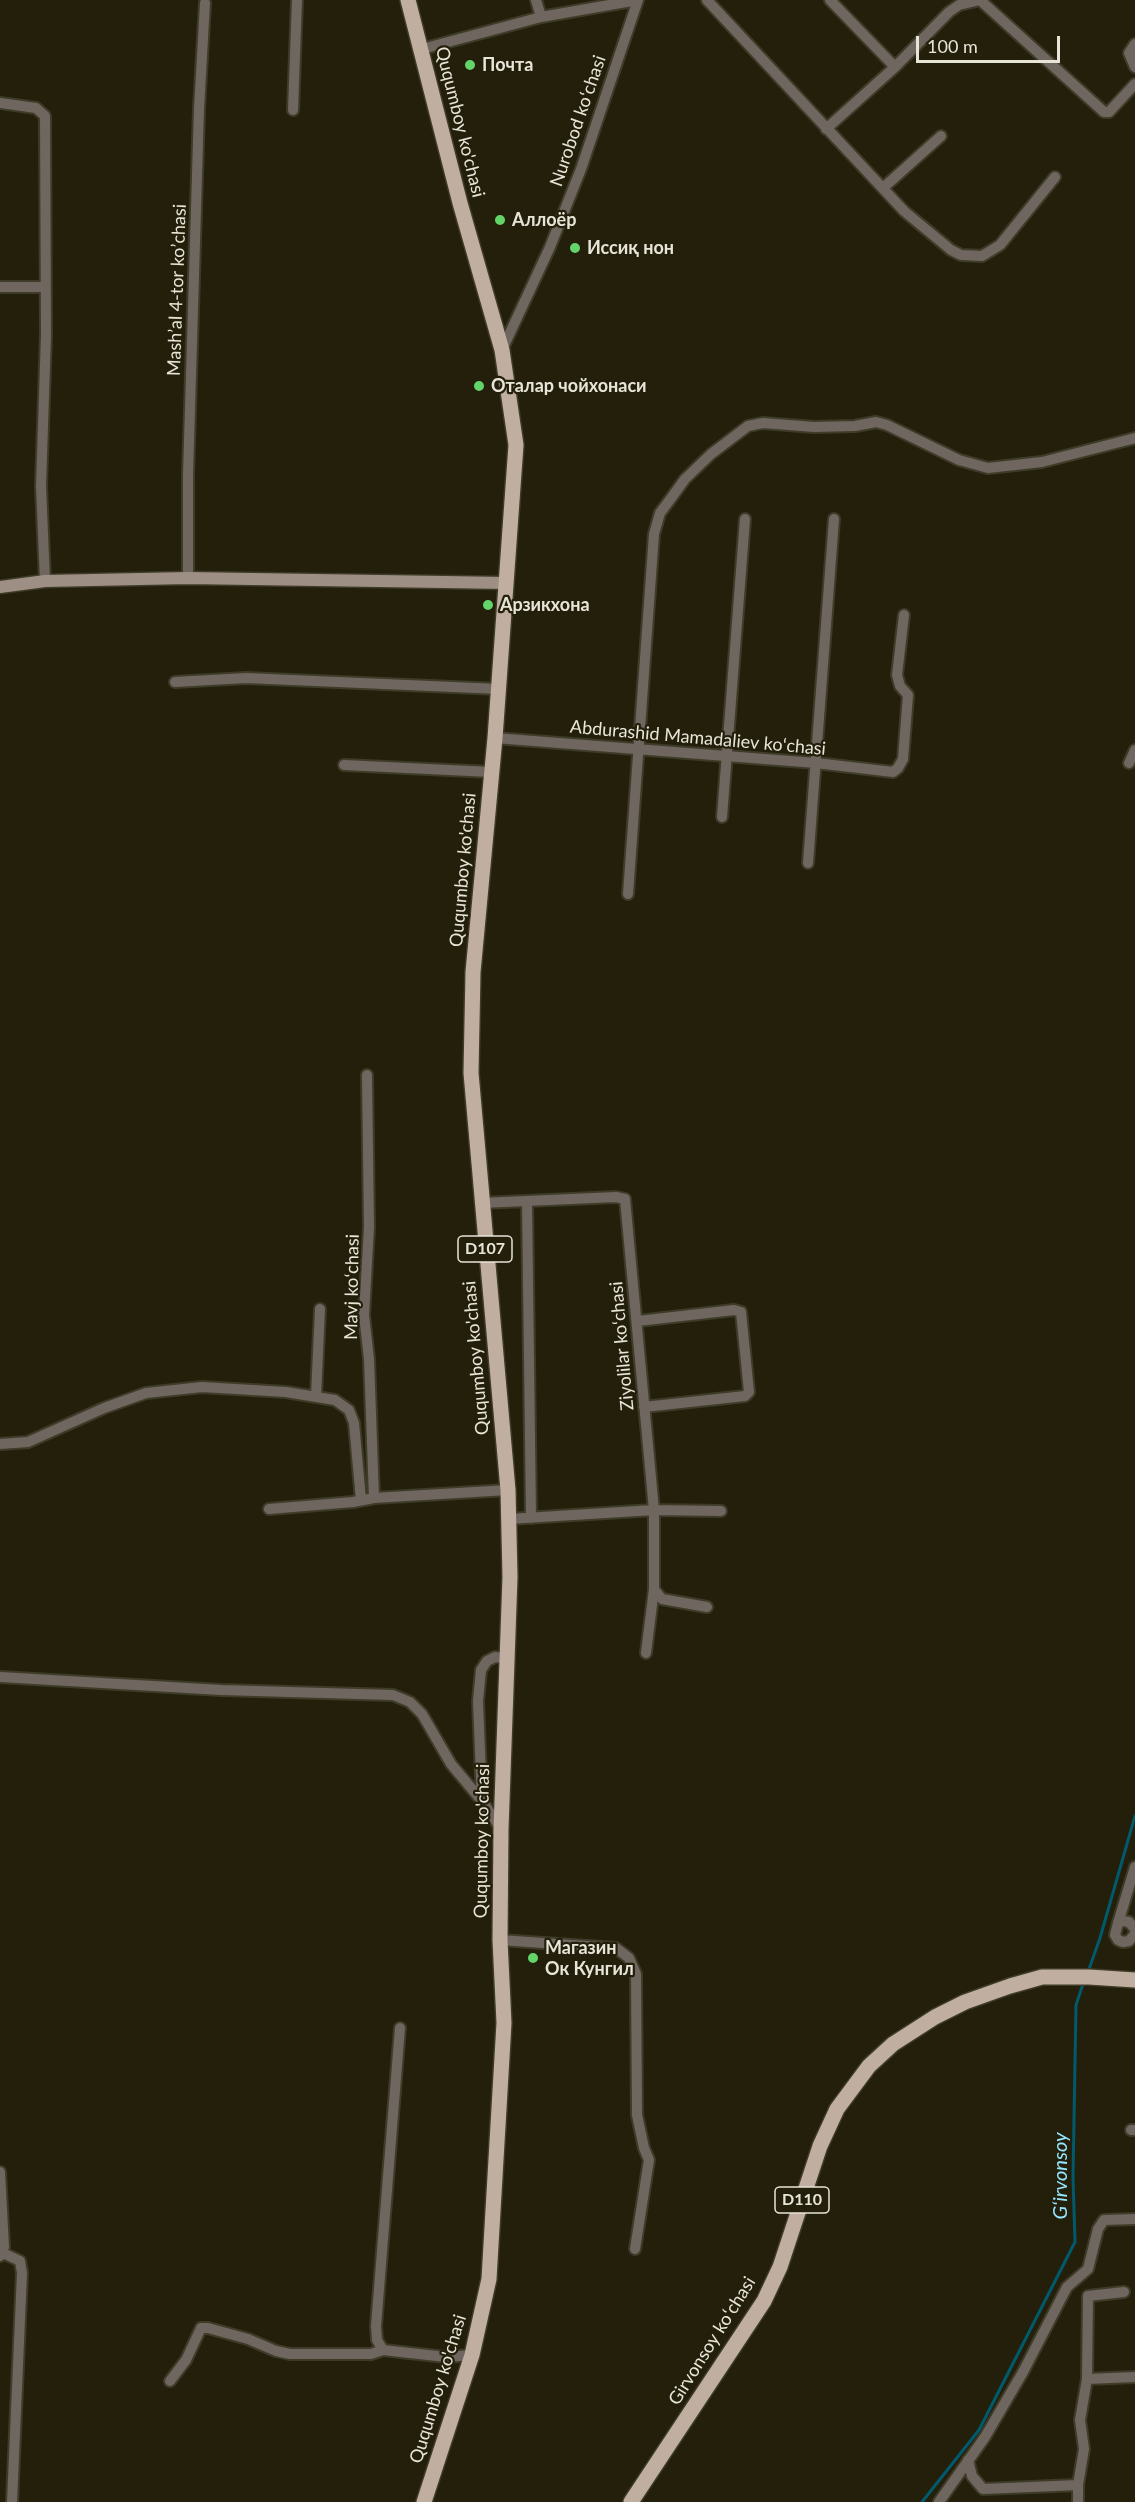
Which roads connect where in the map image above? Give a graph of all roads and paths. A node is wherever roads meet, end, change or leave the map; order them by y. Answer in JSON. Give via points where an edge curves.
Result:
{"nodes":[{"id":1,"x":297,"y":0,"type":"edge"},
{"id":2,"x":408,"y":0,"type":"edge"},
{"id":3,"x":536,"y":0,"type":"edge"},
{"id":4,"x":707,"y":0,"type":"edge"},
{"id":5,"x":830,"y":0,"type":"edge"},
{"id":6,"x":634,"y":1,"type":"edge"},
{"id":7,"x":205,"y":3,"type":"dead end"},
{"id":8,"x":541,"y":16,"type":"junction"},
{"id":9,"x":1135,"y":44,"type":"edge"},
{"id":10,"x":422,"y":49,"type":"junction"},
{"id":11,"x":895,"y":67,"type":"junction"},
{"id":12,"x":1135,"y":67,"type":"edge"},
{"id":13,"x":1135,"y":84,"type":"edge"},
{"id":14,"x":0,"y":103,"type":"edge"},
{"id":15,"x":293,"y":110,"type":"dead end"},
{"id":16,"x":826,"y":129,"type":"junction"},
{"id":17,"x":941,"y":136,"type":"dead end"},
{"id":18,"x":1055,"y":177,"type":"dead end"},
{"id":19,"x":883,"y":188,"type":"junction"},
{"id":20,"x":0,"y":287,"type":"edge"},
{"id":21,"x":45,"y":287,"type":"junction"},
{"id":22,"x":502,"y":350,"type":"junction"},
{"id":23,"x":1135,"y":438,"type":"edge"},
{"id":24,"x":746,"y":519,"type":"dead end"},
{"id":25,"x":834,"y":519,"type":"dead end"},
{"id":26,"x":188,"y":578,"type":"junction"},
{"id":27,"x":45,"y":581,"type":"junction"},
{"id":28,"x":507,"y":583,"type":"junction"},
{"id":29,"x":0,"y":587,"type":"edge"},
{"id":30,"x":904,"y":615,"type":"dead end"},
{"id":31,"x":175,"y":682,"type":"dead end"},
{"id":32,"x":499,"y":689,"type":"junction"},
{"id":33,"x":495,"y":738,"type":"junction"},
{"id":34,"x":638,"y":750,"type":"junction"},
{"id":35,"x":1135,"y":750,"type":"edge"},
{"id":36,"x":726,"y":757,"type":"junction"},
{"id":37,"x":1130,"y":763,"type":"dead end"},
{"id":38,"x":816,"y":764,"type":"junction"},
{"id":39,"x":344,"y":765,"type":"dead end"},
{"id":40,"x":491,"y":772,"type":"junction"},
{"id":41,"x":722,"y":817,"type":"dead end"},
{"id":42,"x":808,"y":862,"type":"dead end"},
{"id":43,"x":628,"y":894,"type":"dead end"},
{"id":44,"x":367,"y":1075,"type":"dead end"},
{"id":45,"x":527,"y":1201,"type":"junction"},
{"id":46,"x":481,"y":1203,"type":"junction"},
{"id":47,"x":320,"y":1309,"type":"dead end"},
{"id":48,"x":638,"y":1321,"type":"junction"},
{"id":49,"x":316,"y":1396,"type":"junction"},
{"id":50,"x":644,"y":1407,"type":"junction"},
{"id":51,"x":0,"y":1444,"type":"edge"},
{"id":52,"x":508,"y":1490,"type":"junction"},
{"id":53,"x":374,"y":1498,"type":"junction"},
{"id":54,"x":361,"y":1500,"type":"junction"},
{"id":55,"x":269,"y":1509,"type":"dead end"},
{"id":56,"x":654,"y":1510,"type":"junction"},
{"id":57,"x":721,"y":1511,"type":"dead end"},
{"id":58,"x":531,"y":1518,"type":"junction"},
{"id":59,"x":509,"y":1519,"type":"junction"},
{"id":60,"x":654,"y":1589,"type":"junction"},
{"id":61,"x":706,"y":1607,"type":"dead end"},
{"id":62,"x":646,"y":1653,"type":"dead end"},
{"id":63,"x":506,"y":1658,"type":"junction"},
{"id":64,"x":0,"y":1677,"type":"edge"},
{"id":65,"x":482,"y":1801,"type":"junction"},
{"id":66,"x":501,"y":1829,"type":"junction"},
{"id":67,"x":1135,"y":1867,"type":"edge"},
{"id":68,"x":1118,"y":1923,"type":"junction"},
{"id":69,"x":1135,"y":1932,"type":"edge"},
{"id":70,"x":500,"y":1940,"type":"junction"},
{"id":71,"x":1135,"y":1980,"type":"edge"},
{"id":72,"x":400,"y":2028,"type":"dead end"},
{"id":73,"x":0,"y":2172,"type":"edge"},
{"id":74,"x":1135,"y":2219,"type":"edge"},
{"id":75,"x":634,"y":2249,"type":"dead end"},
{"id":76,"x":2,"y":2254,"type":"edge"},
{"id":77,"x":1124,"y":2292,"type":"dead end"},
{"id":78,"x":383,"y":2350,"type":"junction"},
{"id":79,"x":472,"y":2355,"type":"junction"},
{"id":80,"x":1135,"y":2377,"type":"edge"},
{"id":81,"x":1087,"y":2379,"type":"junction"},
{"id":82,"x":170,"y":2381,"type":"dead end"},
{"id":83,"x":968,"y":2460,"type":"junction"},
{"id":84,"x":1078,"y":2485,"type":"junction"},
{"id":85,"x":12,"y":2502,"type":"edge"},
{"id":86,"x":424,"y":2502,"type":"edge"},
{"id":87,"x":631,"y":2502,"type":"edge"},
{"id":88,"x":939,"y":2502,"type":"edge"},
{"id":89,"x":1078,"y":2502,"type":"edge"}],
"edges":[{"from":1,"to":15,"type":"street"},
{"from":2,"to":10,"type":"main road","name":"Ququmboy ko'chasi","number":"D107"},
{"from":3,"to":8,"type":"street"},
{"from":4,"to":16,"type":"street"},
{"from":5,"to":11,"type":"street"},
{"from":6,"to":8,"type":"street"},
{"from":6,"to":22,"type":"street","name":"Nurobod koʻchasi","via":[[581,169]]},
{"from":7,"to":26,"type":"street","name":"Mashʼal 4-tor koʼchasi","via":[[188,475]]},
{"from":8,"to":10,"type":"street"},
{"from":9,"to":12,"type":"street","via":[[1129,53]]},
{"from":10,"to":22,"type":"main road","name":"Ququmboy ko'chasi","number":"D107","via":[[440,129]]},
{"from":11,"to":13,"type":"street","via":[[950,12],[959,5],[980,0],[1104,112],[1109,112]]},
{"from":11,"to":16,"type":"street"},
{"from":14,"to":21,"type":"street","via":[[36,108],[45,116]]},
{"from":16,"to":19,"type":"street"},
{"from":17,"to":19,"type":"street"},
{"from":18,"to":19,"type":"street","via":[[1000,245],[982,256],[961,255],[951,249],[904,211]]},
{"from":20,"to":21,"type":"street"},
{"from":21,"to":27,"type":"street","via":[[41,486]]},
{"from":22,"to":28,"type":"main road","name":"Ququmboy ko'chasi","number":"D107","via":[[516,445]]},
{"from":23,"to":34,"type":"street","via":[[1042,462],[988,468],[958,460],[876,422],[814,427],[763,423],[735,434],[685,479],[660,513],[654,534]]},
{"from":24,"to":36,"type":"street"},
{"from":25,"to":38,"type":"street"},
{"from":26,"to":27,"type":"street"},
{"from":26,"to":28,"type":"street"},
{"from":27,"to":29,"type":"street"},
{"from":28,"to":32,"type":"main road","name":"Ququmboy ko'chasi","number":"D107"},
{"from":30,"to":38,"type":"street","name":"Abdurashid Mamadaliev koʻchasi","via":[[897,675],[908,694],[903,759],[898,768],[893,772]]},
{"from":31,"to":32,"type":"street","via":[[246,678]]},
{"from":32,"to":33,"type":"main road","name":"Ququmboy ko'chasi","number":"D107"},
{"from":33,"to":34,"type":"street","name":"Abdurashid Mamadaliev koʻchasi"},
{"from":33,"to":40,"type":"main road","name":"Ququmboy ko'chasi","number":"D107"},
{"from":34,"to":36,"type":"street","name":"Abdurashid Mamadaliev koʻchasi"},
{"from":34,"to":43,"type":"street"},
{"from":35,"to":37,"type":"street"},
{"from":36,"to":38,"type":"street","name":"Abdurashid Mamadaliev koʻchasi"},
{"from":36,"to":41,"type":"street"},
{"from":38,"to":42,"type":"street"},
{"from":39,"to":40,"type":"street"},
{"from":40,"to":46,"type":"main road","name":"Ququmboy ko'chasi","number":"D107","via":[[473,983],[471,1073]]},
{"from":44,"to":53,"type":"street","name":"Mavj koʻchasi","via":[[369,1227],[364,1314]]},
{"from":45,"to":46,"type":"street"},
{"from":45,"to":48,"type":"street","name":"Ziyolilar koʻchasi","via":[[625,1198]]},
{"from":45,"to":58,"type":"street"},
{"from":46,"to":52,"type":"main road","name":"Ququmboy ko'chasi","number":"D107"},
{"from":47,"to":49,"type":"street","name":"Mavj koʻchasi"},
{"from":48,"to":50,"type":"street","name":"Ziyolilar koʻchasi"},
{"from":48,"to":50,"type":"street","via":[[741,1312],[749,1392],[745,1396]]},
{"from":49,"to":51,"type":"street","via":[[202,1387],[146,1393],[28,1443]]},
{"from":49,"to":54,"type":"street","via":[[335,1400],[352,1416]]},
{"from":50,"to":56,"type":"street","name":"Ziyolilar koʻchasi"},
{"from":52,"to":53,"type":"street"},
{"from":52,"to":59,"type":"main road","name":"Ququmboy ko'chasi","number":"D107"},
{"from":53,"to":54,"type":"street"},
{"from":54,"to":55,"type":"street"},
{"from":56,"to":57,"type":"street"},
{"from":56,"to":58,"type":"street"},
{"from":56,"to":60,"type":"street","name":"Ziyolilar koʻchasi"},
{"from":58,"to":59,"type":"street"},
{"from":59,"to":63,"type":"main road","name":"Ququmboy ko'chasi","number":"D107"},
{"from":60,"to":61,"type":"street","via":[[662,1599]]},
{"from":60,"to":62,"type":"street","name":"Ziyolilar koʻchasi"},
{"from":63,"to":65,"type":"street","via":[[487,1661],[473,1702]]},
{"from":63,"to":66,"type":"main road","name":"Ququmboy ko'chasi","number":"D107"},
{"from":64,"to":65,"type":"street","via":[[393,1695],[410,1702],[422,1714],[451,1764]]},
{"from":65,"to":66,"type":"street"},
{"from":66,"to":70,"type":"main road","name":"Ququmboy ko'chasi","number":"D107"},
{"from":67,"to":68,"type":"street"},
{"from":68,"to":69,"type":"street","via":[[1129,1922]]},
{"from":68,"to":69,"type":"street","via":[[1114,1928],[1118,1940],[1129,1941]]},
{"from":70,"to":75,"type":"street","via":[[616,1948],[629,1958],[636,1974],[637,2115],[649,2160]]},
{"from":70,"to":79,"type":"main road","name":"Ququmboy ko'chasi","number":"D107","via":[[504,2023],[489,2279]]},
{"from":71,"to":87,"type":"main road","name":"Girvonsoy koʻchasi","number":"D110","via":[[1042,1977],[980,1996],[935,2017],[893,2044],[859,2078],[837,2109],[820,2146],[780,2267],[764,2301]]},
{"from":72,"to":78,"type":"street","via":[[376,2326]]},
{"from":73,"to":76,"type":"street"},
{"from":74,"to":83,"type":"street","via":[[1104,2220],[1088,2269],[1067,2287],[1023,2372]]},
{"from":76,"to":85,"type":"street","via":[[20,2260],[22,2272]]},
{"from":77,"to":81,"type":"street","via":[[1088,2296]]},
{"from":78,"to":79,"type":"street","via":[[446,2357]]},
{"from":78,"to":82,"type":"street","via":[[370,2354],[290,2354],[248,2338],[201,2328],[186,2360]]},
{"from":79,"to":86,"type":"main road","name":"Ququmboy ko'chasi","number":"D107"},
{"from":80,"to":81,"type":"street"},
{"from":81,"to":84,"type":"street","via":[[1080,2420],[1084,2449]]},
{"from":83,"to":84,"type":"street","via":[[972,2476],[983,2489]]},
{"from":83,"to":88,"type":"street"},
{"from":84,"to":89,"type":"street"}]}
